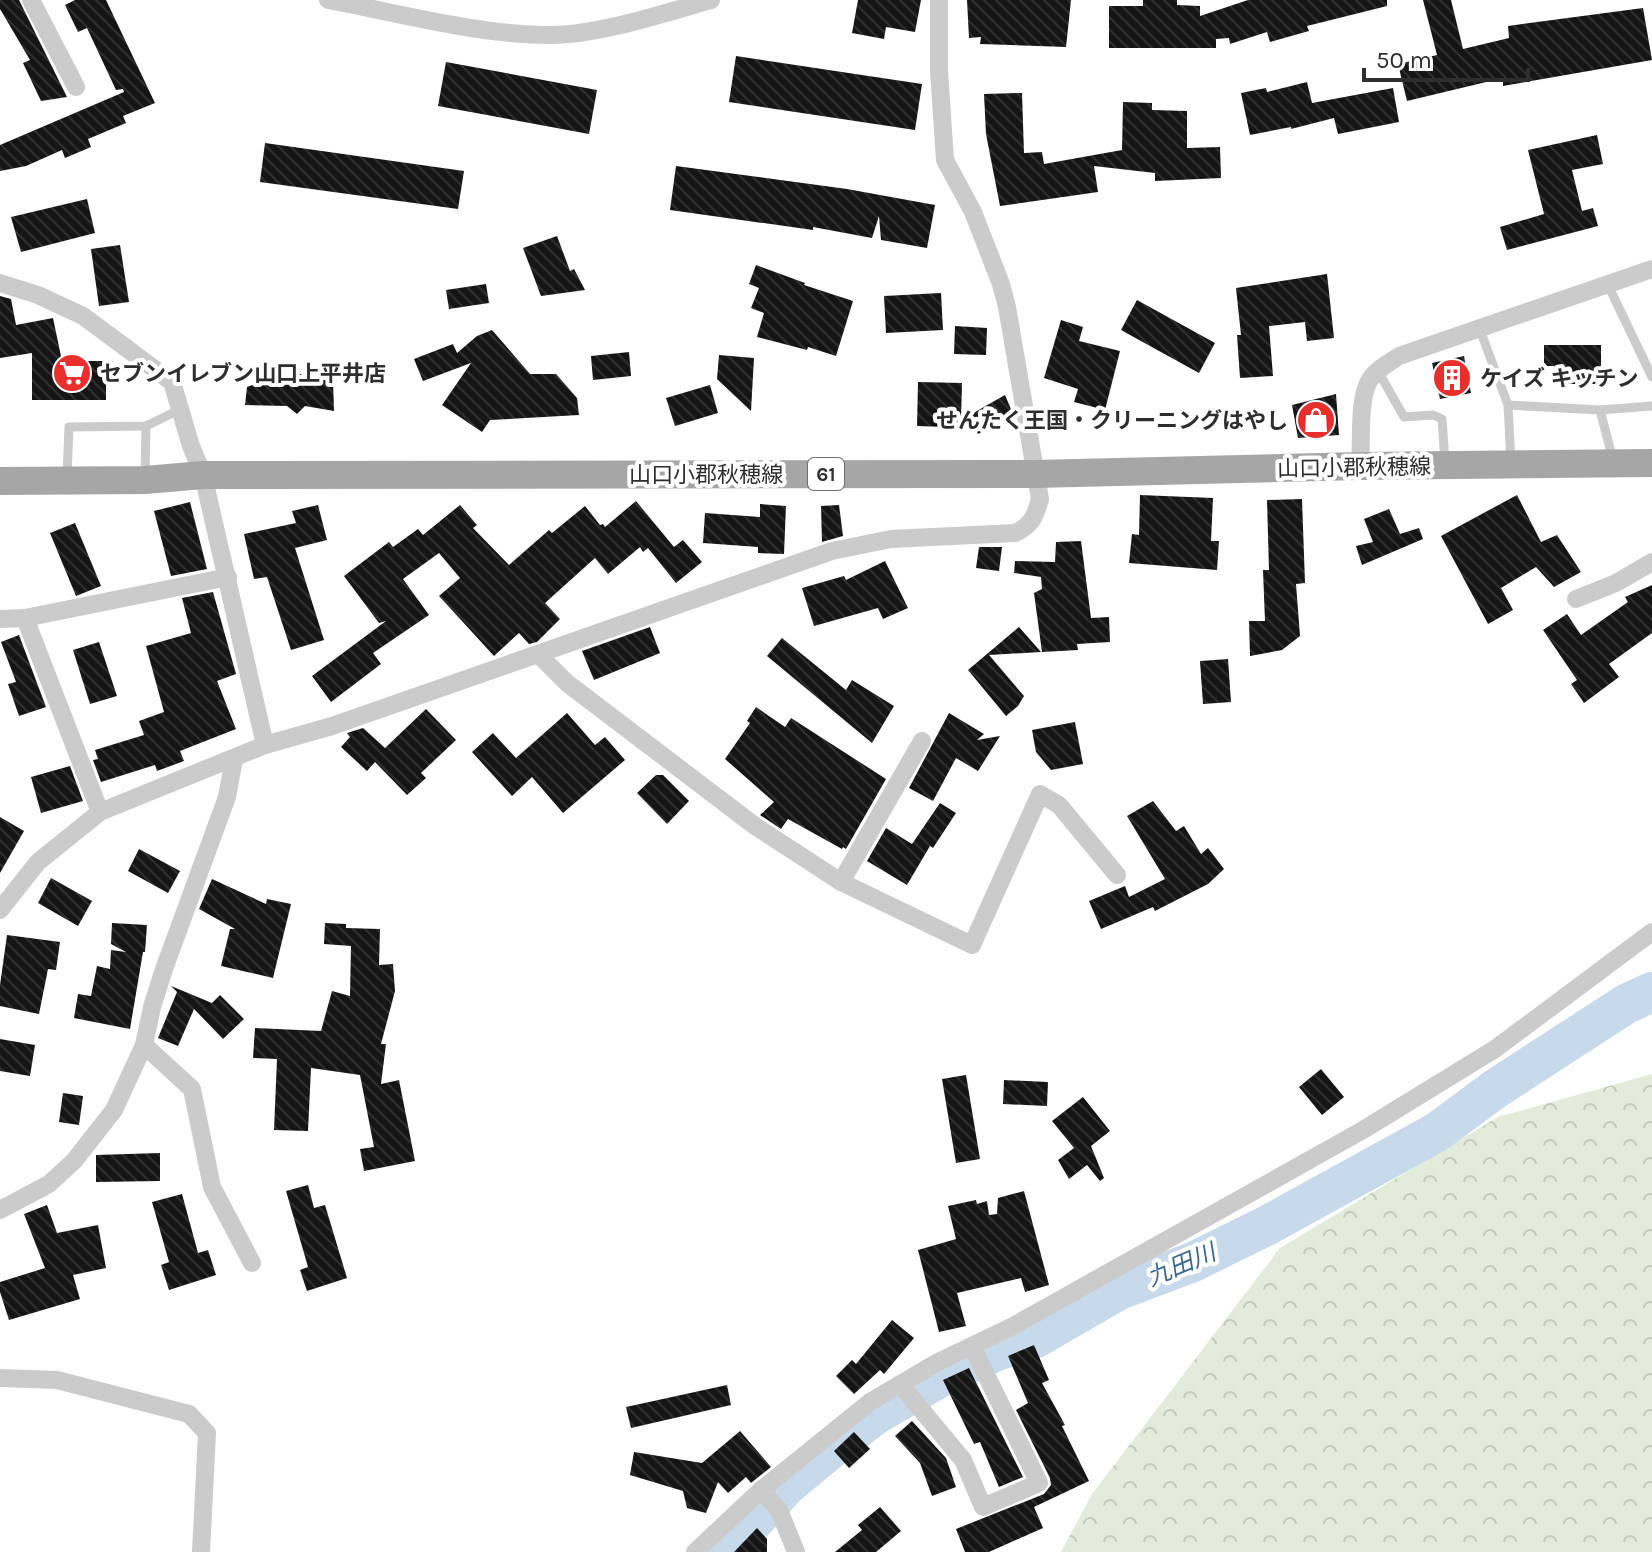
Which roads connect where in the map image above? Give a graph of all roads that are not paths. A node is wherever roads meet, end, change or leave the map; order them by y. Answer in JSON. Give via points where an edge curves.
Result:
{"nodes":[{"id":1,"x":31,"y":0,"type":"edge"},
{"id":2,"x":328,"y":0,"type":"edge"},
{"id":3,"x":711,"y":0,"type":"edge"},
{"id":4,"x":939,"y":0,"type":"edge"},
{"id":5,"x":76,"y":87,"type":"dead end"},
{"id":6,"x":1652,"y":269,"type":"edge"},
{"id":7,"x":0,"y":283,"type":"edge"},
{"id":8,"x":1608,"y":285,"type":"junction"},
{"id":9,"x":1480,"y":330,"type":"junction"},
{"id":10,"x":1378,"y":371,"type":"junction"},
{"id":11,"x":1652,"y":377,"type":"edge"},
{"id":12,"x":1508,"y":405,"type":"junction"},
{"id":13,"x":1652,"y":406,"type":"edge"},
{"id":14,"x":181,"y":409,"type":"junction"},
{"id":15,"x":1600,"y":410,"type":"junction"},
{"id":16,"x":146,"y":426,"type":"junction"},
{"id":17,"x":1614,"y":463,"type":"junction"},
{"id":18,"x":1652,"y":463,"type":"edge"},
{"id":19,"x":1511,"y":464,"type":"junction"},
{"id":20,"x":1445,"y":465,"type":"junction"},
{"id":21,"x":1360,"y":466,"type":"junction"},
{"id":22,"x":1035,"y":474,"type":"junction"},
{"id":23,"x":203,"y":475,"type":"junction"},
{"id":24,"x":145,"y":480,"type":"junction"},
{"id":25,"x":0,"y":481,"type":"edge"},
{"id":26,"x":66,"y":481,"type":"junction"},
{"id":27,"x":1652,"y":562,"type":"edge"},
{"id":28,"x":228,"y":577,"type":"junction"},
{"id":29,"x":1576,"y":599,"type":"dead end"},
{"id":30,"x":25,"y":618,"type":"junction"},
{"id":31,"x":0,"y":619,"type":"edge"},
{"id":32,"x":538,"y":654,"type":"junction"},
{"id":33,"x":922,"y":741,"type":"dead end"},
{"id":34,"x":265,"y":745,"type":"junction"},
{"id":35,"x":234,"y":759,"type":"junction"},
{"id":36,"x":100,"y":812,"type":"junction"},
{"id":37,"x":1117,"y":875,"type":"dead end"},
{"id":38,"x":841,"y":882,"type":"junction"},
{"id":39,"x":0,"y":910,"type":"edge"},
{"id":40,"x":1652,"y":932,"type":"edge"},
{"id":41,"x":144,"y":1045,"type":"junction"},
{"id":42,"x":0,"y":1210,"type":"edge"},
{"id":43,"x":252,"y":1263,"type":"dead end"},
{"id":44,"x":976,"y":1353,"type":"junction"},
{"id":45,"x":0,"y":1378,"type":"edge"},
{"id":46,"x":907,"y":1392,"type":"junction"},
{"id":47,"x":763,"y":1492,"type":"junction"},
{"id":48,"x":201,"y":1552,"type":"edge"},
{"id":49,"x":695,"y":1552,"type":"edge"},
{"id":50,"x":796,"y":1552,"type":"edge"}],
"edges":[{"from":1,"to":5,"type":"street"},
{"from":2,"to":3,"type":"street","via":[[494,31],[553,35]]},
{"from":4,"to":22,"type":"street","via":[[945,160],[973,212],[1001,284]]},
{"from":6,"to":8,"type":"street"},
{"from":7,"to":14,"type":"street","via":[[83,316],[172,382]]},
{"from":8,"to":9,"type":"street"},
{"from":8,"to":11,"type":"lane"},
{"from":9,"to":10,"type":"street","via":[[1399,356]]},
{"from":9,"to":12,"type":"lane"},
{"from":10,"to":20,"type":"lane","via":[[1404,417],[1442,419]]},
{"from":10,"to":21,"type":"street","via":[[1364,396]]},
{"from":12,"to":15,"type":"lane"},
{"from":12,"to":19,"type":"lane"},
{"from":13,"to":15,"type":"lane"},
{"from":14,"to":16,"type":"lane"},
{"from":14,"to":23,"type":"street"},
{"from":15,"to":17,"type":"lane"},
{"from":16,"to":24,"type":"lane"},
{"from":16,"to":26,"type":"lane","via":[[69,427]]},
{"from":17,"to":18,"type":"main road","name":"山口小郡秋穂線","number":"61"},
{"from":17,"to":19,"type":"main road","name":"山口小郡秋穂線","number":"61"},
{"from":19,"to":20,"type":"main road","name":"山口小郡秋穂線","number":"61"},
{"from":20,"to":21,"type":"main road","name":"山口小郡秋穂線","number":"61"},
{"from":21,"to":22,"type":"main road","name":"山口小郡秋穂線","number":"61"},
{"from":22,"to":23,"type":"main road","name":"山口小郡秋穂線","number":"61"},
{"from":22,"to":32,"type":"street","via":[[1040,499],[1036,516],[1029,527],[1015,533],[891,539],[832,551]]},
{"from":23,"to":24,"type":"main road","name":"山口小郡秋穂線","number":"61"},
{"from":23,"to":28,"type":"street"},
{"from":24,"to":26,"type":"main road","name":"山口小郡秋穂線","number":"61"},
{"from":25,"to":26,"type":"main road","name":"山口小郡秋穂線","number":"61"},
{"from":27,"to":29,"type":"street"},
{"from":28,"to":30,"type":"street"},
{"from":28,"to":34,"type":"street"},
{"from":30,"to":31,"type":"street"},
{"from":30,"to":36,"type":"street"},
{"from":32,"to":34,"type":"street"},
{"from":32,"to":38,"type":"street","via":[[567,683],[755,826]]},
{"from":33,"to":38,"type":"street"},
{"from":34,"to":35,"type":"street"},
{"from":35,"to":36,"type":"street"},
{"from":35,"to":41,"type":"street","via":[[227,797],[164,969]]},
{"from":36,"to":39,"type":"street","via":[[38,862]]},
{"from":37,"to":38,"type":"street","via":[[1059,805],[1040,794],[972,945]]},
{"from":40,"to":44,"type":"street","via":[[1495,1049],[1013,1326]]},
{"from":41,"to":42,"type":"street","via":[[114,1110],[74,1161],[49,1184]]},
{"from":41,"to":43,"type":"street","via":[[192,1089],[212,1187]]},
{"from":44,"to":46,"type":"street"},
{"from":44,"to":46,"type":"street","via":[[1039,1483],[983,1507],[963,1460]]},
{"from":45,"to":48,"type":"street","via":[[57,1380],[189,1414],[207,1433]]},
{"from":46,"to":47,"type":"street","via":[[870,1402]]},
{"from":47,"to":49,"type":"street"},
{"from":47,"to":50,"type":"street","via":[[779,1510]]}]}
